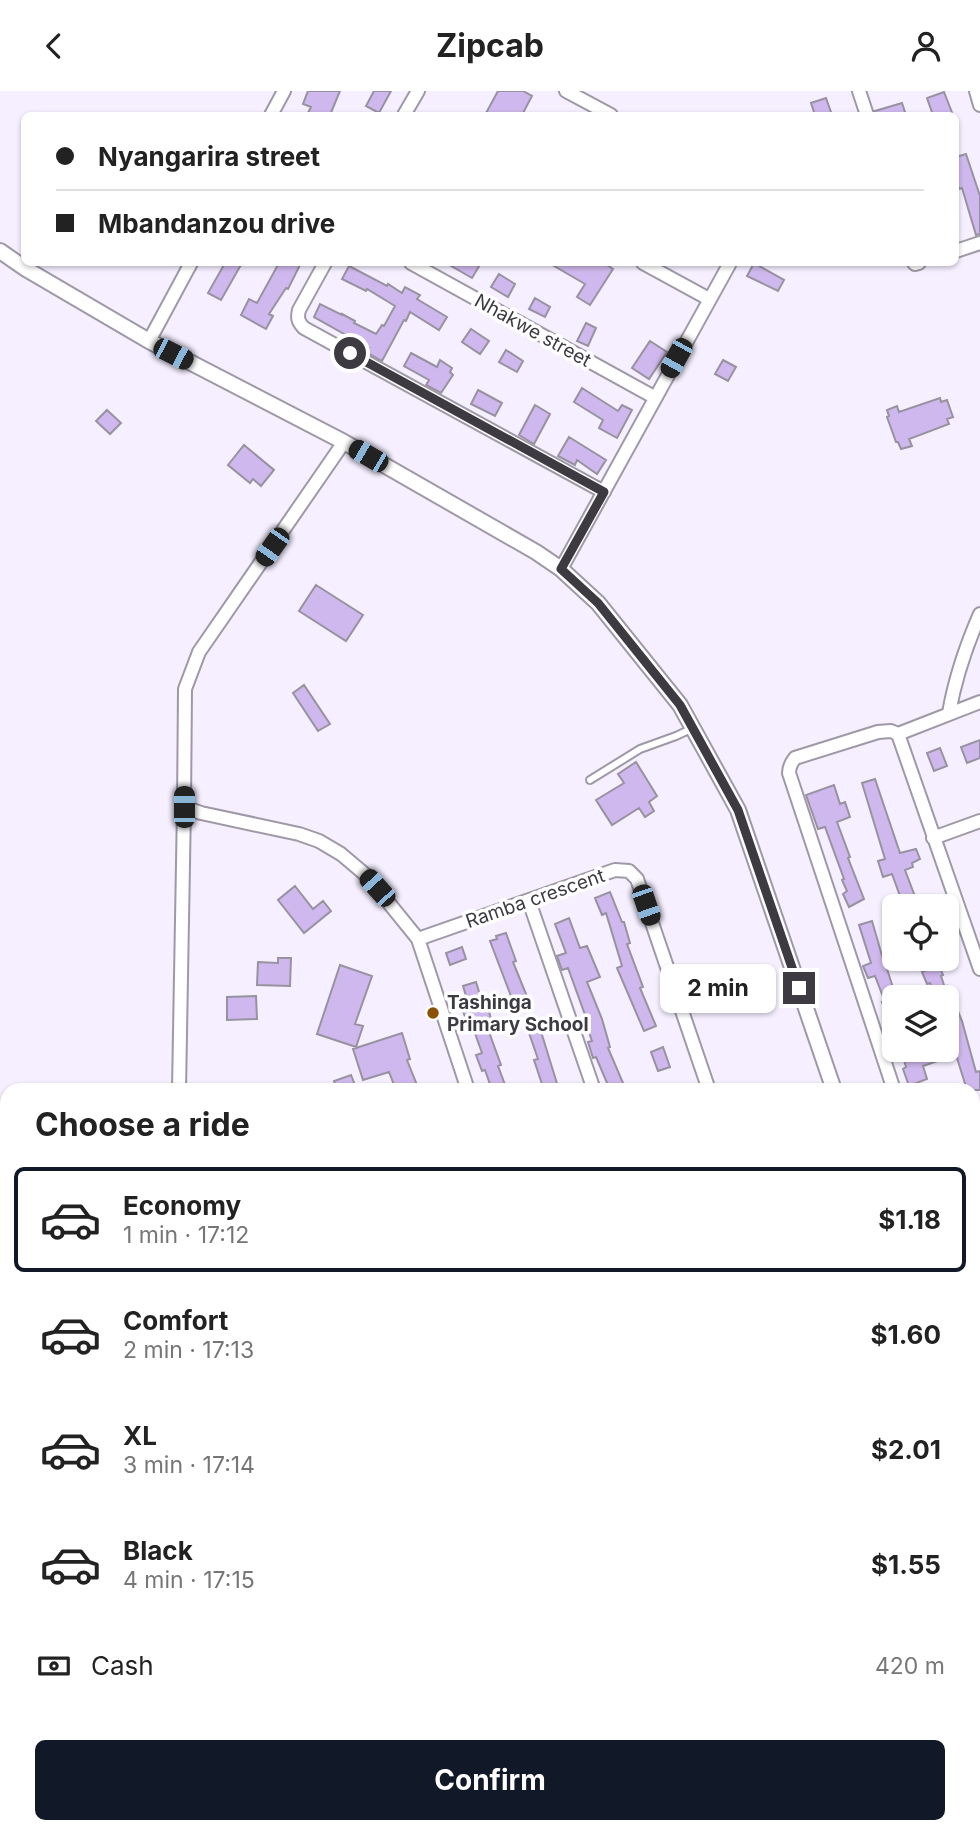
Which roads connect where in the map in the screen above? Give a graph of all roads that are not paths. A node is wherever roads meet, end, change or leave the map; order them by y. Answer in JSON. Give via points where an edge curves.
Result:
{"nodes":[{"id":1,"x":284,"y":91,"type":"edge"},
{"id":2,"x":418,"y":91,"type":"edge"},
{"id":3,"x":566,"y":91,"type":"edge"},
{"id":4,"x":859,"y":91,"type":"edge"},
{"id":5,"x":976,"y":91,"type":"edge"},
{"id":6,"x":980,"y":105,"type":"edge"},
{"id":7,"x":273,"y":112,"type":"edge"},
{"id":8,"x":406,"y":112,"type":"edge"},
{"id":9,"x":605,"y":112,"type":"edge"},
{"id":10,"x":866,"y":112,"type":"edge"},
{"id":11,"x":980,"y":243,"type":"edge"},
{"id":12,"x":959,"y":250,"type":"edge"},
{"id":13,"x":0,"y":251,"type":"edge"},
{"id":14,"x":21,"y":266,"type":"edge"},
{"id":15,"x":22,"y":266,"type":"edge"},
{"id":16,"x":189,"y":266,"type":"edge"},
{"id":17,"x":323,"y":266,"type":"edge"},
{"id":18,"x":416,"y":266,"type":"edge"},
{"id":19,"x":648,"y":266,"type":"edge"},
{"id":20,"x":728,"y":266,"type":"edge"},
{"id":21,"x":709,"y":299,"type":"junction"},
{"id":22,"x":149,"y":341,"type":"junction"},
{"id":23,"x":654,"y":397,"type":"junction"},
{"id":24,"x":344,"y":442,"type":"junction"},
{"id":25,"x":604,"y":492,"type":"junction"},
{"id":26,"x":561,"y":569,"type":"junction"},
{"id":27,"x":980,"y":614,"type":"edge"},
{"id":28,"x":980,"y":702,"type":"edge"},
{"id":29,"x":949,"y":713,"type":"junction"},
{"id":30,"x":693,"y":728,"type":"junction"},
{"id":31,"x":898,"y":734,"type":"junction"},
{"id":32,"x":590,"y":780,"type":"dead end"},
{"id":33,"x":184,"y":807,"type":"junction"},
{"id":34,"x":980,"y":821,"type":"edge"},
{"id":35,"x":933,"y":838,"type":"junction"},
{"id":36,"x":528,"y":901,"type":"junction"},
{"id":37,"x":974,"y":928,"type":"edge"},
{"id":38,"x":418,"y":939,"type":"junction"},
{"id":39,"x":980,"y":969,"type":"edge"},
{"id":40,"x":179,"y":1083,"type":"edge"},
{"id":41,"x":466,"y":1083,"type":"edge"},
{"id":42,"x":592,"y":1083,"type":"edge"},
{"id":43,"x":707,"y":1083,"type":"edge"},
{"id":44,"x":832,"y":1083,"type":"edge"},
{"id":45,"x":892,"y":1083,"type":"edge"}],
"edges":[{"from":1,"to":7,"type":"street"},
{"from":2,"to":8,"type":"street"},
{"from":3,"to":9,"type":"street"},
{"from":4,"to":10,"type":"street"},
{"from":5,"to":6,"type":"street"},
{"from":11,"to":12,"type":"street"},
{"from":13,"to":14,"type":"street"},
{"from":15,"to":22,"type":"street"},
{"from":16,"to":22,"type":"street"},
{"from":17,"to":25,"type":"street","via":[[299,310],[299,324]]},
{"from":18,"to":23,"type":"street","name":"Nhakwe street"},
{"from":19,"to":21,"type":"street"},
{"from":20,"to":21,"type":"street"},
{"from":21,"to":23,"type":"street"},
{"from":22,"to":24,"type":"street"},
{"from":23,"to":25,"type":"street"},
{"from":24,"to":26,"type":"street"},
{"from":24,"to":33,"type":"street","via":[[189,673]]},
{"from":25,"to":26,"type":"street"},
{"from":26,"to":30,"type":"street","via":[[598,603],[680,705]]},
{"from":27,"to":29,"type":"street"},
{"from":28,"to":29,"type":"street"},
{"from":29,"to":31,"type":"street"},
{"from":30,"to":32,"type":"lane","via":[[640,749]]},
{"from":30,"to":44,"type":"street","via":[[738,810]]},
{"from":31,"to":35,"type":"street"},
{"from":31,"to":45,"type":"street","via":[[886,730],[795,758],[789,773]]},
{"from":33,"to":38,"type":"street","via":[[319,841],[367,876]]},
{"from":33,"to":40,"type":"street"},
{"from":34,"to":35,"type":"street"},
{"from":35,"to":37,"type":"street"},
{"from":36,"to":38,"type":"street","name":"Ramba crescent"},
{"from":36,"to":42,"type":"street"},
{"from":36,"to":43,"type":"street","name":"Ramba crescent","via":[[615,870],[629,871],[637,879]]},
{"from":37,"to":39,"type":"street"},
{"from":38,"to":41,"type":"street"}]}
